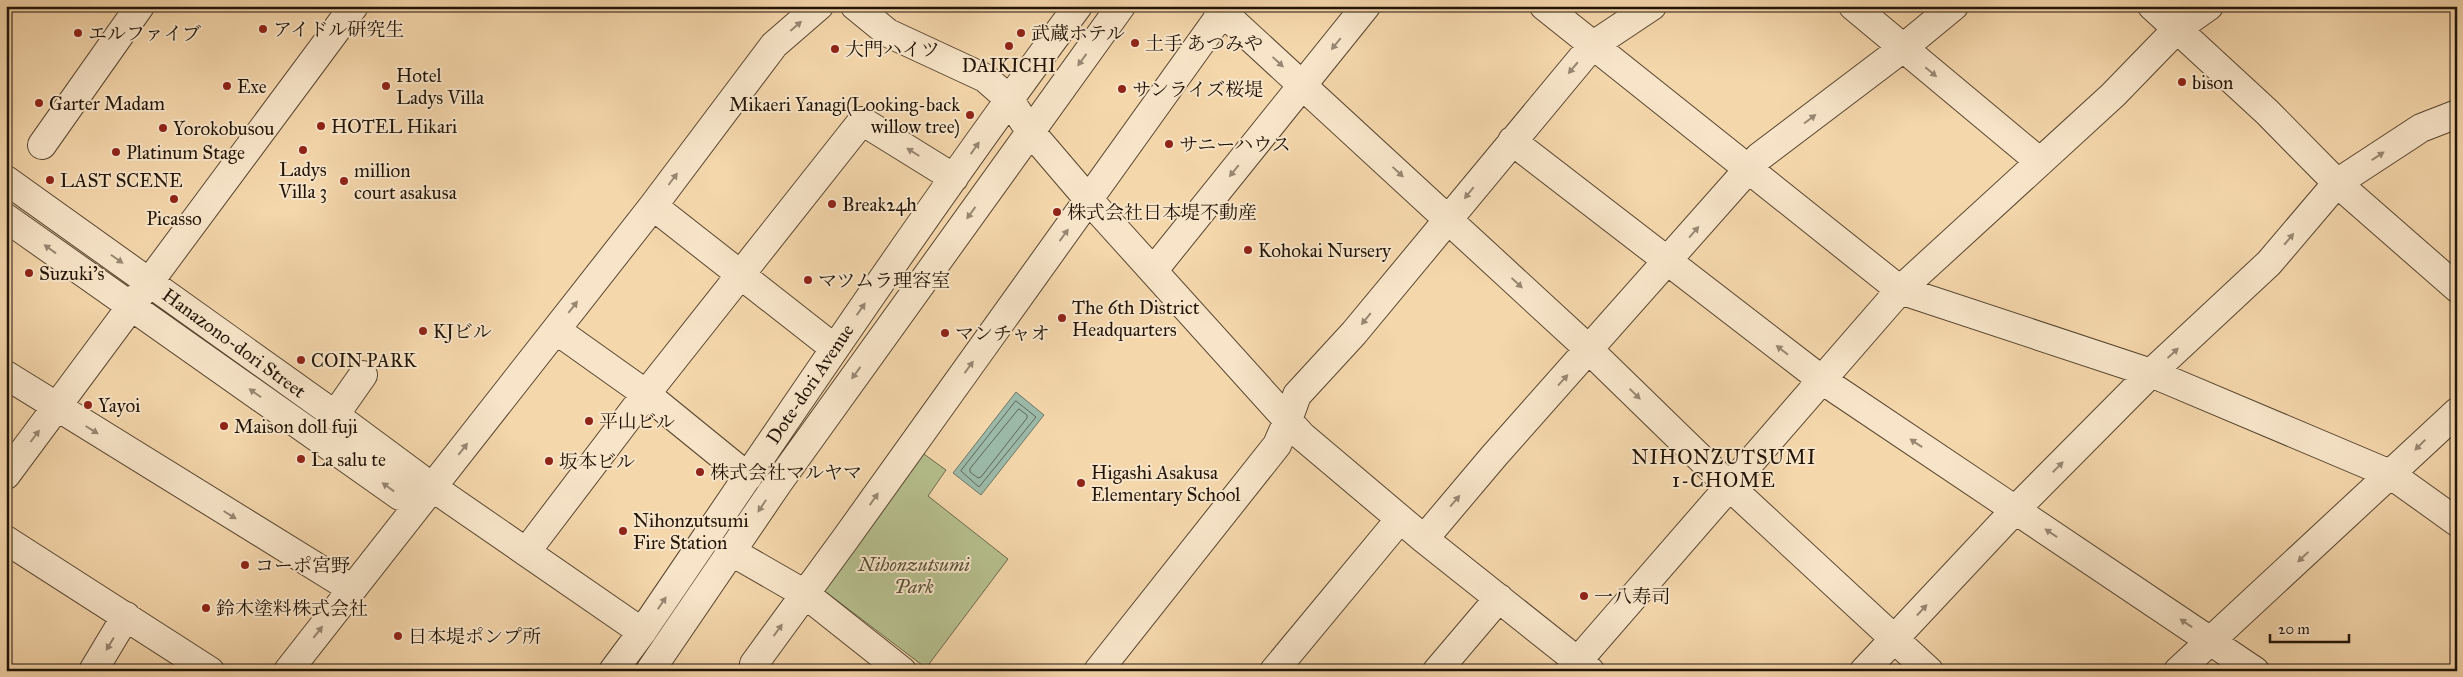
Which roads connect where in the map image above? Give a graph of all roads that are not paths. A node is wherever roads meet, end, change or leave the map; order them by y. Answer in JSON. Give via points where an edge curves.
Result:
{"nodes":[{"id":1,"x":140,"y":6,"type":"edge"},
{"id":2,"x":354,"y":6,"type":"edge"},
{"id":3,"x":818,"y":6,"type":"edge"},
{"id":4,"x":855,"y":6,"type":"edge"},
{"id":5,"x":1078,"y":6,"type":"edge"},
{"id":6,"x":1121,"y":6,"type":"edge"},
{"id":7,"x":1366,"y":6,"type":"edge"},
{"id":8,"x":1544,"y":6,"type":"edge"},
{"id":9,"x":1652,"y":6,"type":"edge"},
{"id":10,"x":1853,"y":6,"type":"edge"},
{"id":11,"x":1954,"y":6,"type":"edge"},
{"id":12,"x":2152,"y":6,"type":"edge"},
{"id":13,"x":2209,"y":6,"type":"edge"},
{"id":14,"x":1222,"y":8,"type":"edge"},
{"id":15,"x":2178,"y":28,"type":"junction"},
{"id":16,"x":1592,"y":46,"type":"junction"},
{"id":17,"x":1903,"y":48,"type":"junction"},
{"id":18,"x":1302,"y":85,"type":"junction"},
{"id":19,"x":1009,"y":99,"type":"junction"},
{"id":20,"x":2457,"y":114,"type":"edge"},
{"id":21,"x":1030,"y":131,"type":"junction"},
{"id":22,"x":1512,"y":141,"type":"junction"},
{"id":23,"x":42,"y":145,"type":"dead end"},
{"id":24,"x":2040,"y":162,"type":"junction"},
{"id":25,"x":1748,"y":170,"type":"junction"},
{"id":26,"x":954,"y":178,"type":"junction"},
{"id":27,"x":6,"y":180,"type":"edge"},
{"id":28,"x":2337,"y":183,"type":"junction"},
{"id":29,"x":1089,"y":200,"type":"junction"},
{"id":30,"x":653,"y":206,"type":"junction"},
{"id":31,"x":6,"y":218,"type":"edge"},
{"id":32,"x":1448,"y":219,"type":"junction"},
{"id":33,"x":1669,"y":261,"type":"junction"},
{"id":34,"x":1153,"y":272,"type":"junction"},
{"id":35,"x":740,"y":274,"type":"junction"},
{"id":36,"x":150,"y":282,"type":"junction"},
{"id":37,"x":2457,"y":288,"type":"edge"},
{"id":38,"x":1900,"y":290,"type":"junction"},
{"id":39,"x":131,"y":306,"type":"junction"},
{"id":40,"x":556,"y":330,"type":"junction"},
{"id":41,"x":834,"y":348,"type":"junction"},
{"id":42,"x":1590,"y":350,"type":"junction"},
{"id":43,"x":2151,"y":373,"type":"junction"},
{"id":44,"x":6,"y":375,"type":"edge"},
{"id":45,"x":363,"y":376,"type":"dead end"},
{"id":46,"x":1822,"y":380,"type":"junction"},
{"id":47,"x":646,"y":394,"type":"junction"},
{"id":48,"x":56,"y":408,"type":"junction"},
{"id":49,"x":331,"y":412,"type":"junction"},
{"id":50,"x":2457,"y":412,"type":"edge"},
{"id":51,"x":1288,"y":420,"type":"junction"},
{"id":52,"x":311,"y":431,"type":"junction"},
{"id":53,"x":2390,"y":474,"type":"junction"},
{"id":54,"x":6,"y":475,"type":"edge"},
{"id":55,"x":748,"y":476,"type":"junction"},
{"id":56,"x":1729,"y":486,"type":"junction"},
{"id":57,"x":432,"y":487,"type":"junction"},
{"id":58,"x":2016,"y":509,"type":"junction"},
{"id":59,"x":1400,"y":519,"type":"junction"},
{"id":60,"x":2457,"y":522,"type":"edge"},
{"id":61,"x":1424,"y":539,"type":"junction"},
{"id":62,"x":6,"y":540,"type":"edge"},
{"id":63,"x":526,"y":552,"type":"junction"},
{"id":64,"x":732,"y":552,"type":"junction"},
{"id":65,"x":352,"y":590,"type":"junction"},
{"id":66,"x":805,"y":594,"type":"junction"},
{"id":67,"x":1499,"y":598,"type":"junction"},
{"id":68,"x":126,"y":616,"type":"junction"},
{"id":69,"x":642,"y":632,"type":"junction"},
{"id":70,"x":1895,"y":639,"type":"junction"},
{"id":71,"x":2212,"y":641,"type":"junction"},
{"id":72,"x":1579,"y":667,"type":"edge"},
{"id":73,"x":93,"y":671,"type":"edge"},
{"id":74,"x":210,"y":671,"type":"edge"},
{"id":75,"x":288,"y":671,"type":"edge"},
{"id":76,"x":613,"y":671,"type":"edge"},
{"id":77,"x":650,"y":671,"type":"edge"},
{"id":78,"x":753,"y":671,"type":"edge"},
{"id":79,"x":902,"y":671,"type":"edge"},
{"id":80,"x":1098,"y":671,"type":"edge"},
{"id":81,"x":1274,"y":671,"type":"edge"},
{"id":82,"x":1437,"y":671,"type":"edge"},
{"id":83,"x":1864,"y":671,"type":"edge"},
{"id":84,"x":1929,"y":671,"type":"edge"},
{"id":85,"x":2178,"y":671,"type":"edge"},
{"id":86,"x":2255,"y":671,"type":"edge"}],
"edges":[{"from":1,"to":23,"type":"street"},
{"from":2,"to":36,"type":"street"},
{"from":30,"to":3,"type":"street","one_way":true,"via":[[774,45]]},
{"from":4,"to":19,"type":"street","via":[[888,33],[985,78]]},
{"from":5,"to":19,"type":"street","name":"Dote-dori Avenue"},
{"from":6,"to":21,"type":"street","name":"Dote-dori Avenue","one_way":true},
{"from":7,"to":18,"type":"street","one_way":true},
{"from":8,"to":16,"type":"street"},
{"from":9,"to":16,"type":"street"},
{"from":10,"to":17,"type":"street"},
{"from":11,"to":17,"type":"street"},
{"from":12,"to":15,"type":"street"},
{"from":13,"to":15,"type":"street"},
{"from":14,"to":18,"type":"street","one_way":true},
{"from":14,"to":29,"type":"street"},
{"from":15,"to":24,"type":"street"},
{"from":15,"to":28,"type":"street","via":[[2268,112]]},
{"from":16,"to":22,"type":"street","one_way":true},
{"from":16,"to":25,"type":"street"},
{"from":17,"to":24,"type":"street","one_way":true},
{"from":25,"to":17,"type":"street","one_way":true,"via":[[1759,157]]},
{"from":18,"to":32,"type":"street","one_way":true},
{"from":18,"to":34,"type":"street","one_way":true},
{"from":19,"to":21,"type":"street"},
{"from":26,"to":19,"type":"street","name":"Dote-dori Avenue","one_way":true},
{"from":28,"to":20,"type":"street","one_way":true,"via":[[2421,128]]},
{"from":21,"to":29,"type":"street"},
{"from":21,"to":64,"type":"street","name":"Dote-dori Avenue","one_way":true},
{"from":22,"to":32,"type":"street","one_way":true},
{"from":22,"to":33,"type":"street"},
{"from":24,"to":38,"type":"street"},
{"from":33,"to":25,"type":"street","one_way":true},
{"from":25,"to":38,"type":"street"},
{"from":26,"to":35,"type":"street","one_way":true,"via":[[862,121]]},
{"from":41,"to":26,"type":"street","name":"Dote-dori Avenue","one_way":true},
{"from":27,"to":36,"type":"street","name":"Hanazono-dori Street","one_way":true},
{"from":28,"to":37,"type":"street"},
{"from":43,"to":28,"type":"street","one_way":true,"via":[[2269,263]]},
{"from":29,"to":34,"type":"street"},
{"from":66,"to":29,"type":"street","one_way":true},
{"from":30,"to":35,"type":"street"},
{"from":40,"to":30,"type":"street","one_way":true},
{"from":39,"to":31,"type":"street","name":"Hanazono-dori Street","one_way":true},
{"from":32,"to":42,"type":"street","one_way":true},
{"from":32,"to":51,"type":"street","one_way":true,"via":[[1354,333],[1297,395]]},
{"from":33,"to":42,"type":"street"},
{"from":46,"to":33,"type":"street","one_way":true},
{"from":34,"to":51,"type":"street"},
{"from":35,"to":41,"type":"street"},
{"from":35,"to":47,"type":"street"},
{"from":36,"to":39,"type":"street"},
{"from":36,"to":49,"type":"street","name":"Hanazono-dori Street"},
{"from":38,"to":43,"type":"street"},
{"from":38,"to":46,"type":"street"},
{"from":39,"to":48,"type":"street"},
{"from":52,"to":39,"type":"street","name":"Hanazono-dori Street","one_way":true},
{"from":40,"to":47,"type":"street"},
{"from":57,"to":40,"type":"street","one_way":true},
{"from":41,"to":55,"type":"street","name":"Dote-dori Avenue"},
{"from":42,"to":56,"type":"street","one_way":true},
{"from":61,"to":42,"type":"street","one_way":true},
{"from":43,"to":53,"type":"street"},
{"from":58,"to":43,"type":"street","one_way":true},
{"from":44,"to":48,"type":"street"},
{"from":45,"to":49,"type":"street"},
{"from":46,"to":56,"type":"street"},
{"from":58,"to":46,"type":"street","one_way":true},
{"from":47,"to":55,"type":"street"},
{"from":47,"to":63,"type":"street"},
{"from":54,"to":48,"type":"street","one_way":true},
{"from":48,"to":65,"type":"street","one_way":true},
{"from":49,"to":52,"type":"street"},
{"from":49,"to":57,"type":"street","name":"Hanazono-dori Street"},
{"from":50,"to":53,"type":"street","one_way":true},
{"from":51,"to":59,"type":"street","via":[[1334,466]]},
{"from":51,"to":80,"type":"street","via":[[1276,445]]},
{"from":57,"to":52,"type":"street","name":"Hanazono-dori Street","one_way":true,"via":[[400,496]]},
{"from":53,"to":60,"type":"street"},
{"from":53,"to":71,"type":"street","one_way":true},
{"from":69,"to":55,"type":"street","name":"Dote-dori Avenue","one_way":true},
{"from":56,"to":70,"type":"street"},
{"from":56,"to":72,"type":"street"},
{"from":57,"to":63,"type":"street"},
{"from":57,"to":65,"type":"street"},
{"from":70,"to":58,"type":"street","one_way":true},
{"from":71,"to":58,"type":"street","one_way":true},
{"from":59,"to":61,"type":"street"},
{"from":59,"to":81,"type":"street"},
{"from":61,"to":67,"type":"street"},
{"from":62,"to":68,"type":"street"},
{"from":63,"to":69,"type":"street"},
{"from":64,"to":66,"type":"street"},
{"from":64,"to":77,"type":"street","name":"Dote-dori Avenue"},
{"from":75,"to":65,"type":"street","one_way":true},
{"from":78,"to":66,"type":"street","one_way":true,"via":[[754,664]]},
{"from":66,"to":79,"type":"street"},
{"from":67,"to":72,"type":"street"},
{"from":67,"to":82,"type":"street"},
{"from":68,"to":73,"type":"street","one_way":true},
{"from":68,"to":74,"type":"street"},
{"from":69,"to":76,"type":"street","name":"Dote-dori Avenue"},
{"from":70,"to":83,"type":"street"},
{"from":70,"to":84,"type":"street"},
{"from":71,"to":85,"type":"street"},
{"from":71,"to":86,"type":"street"}]}
